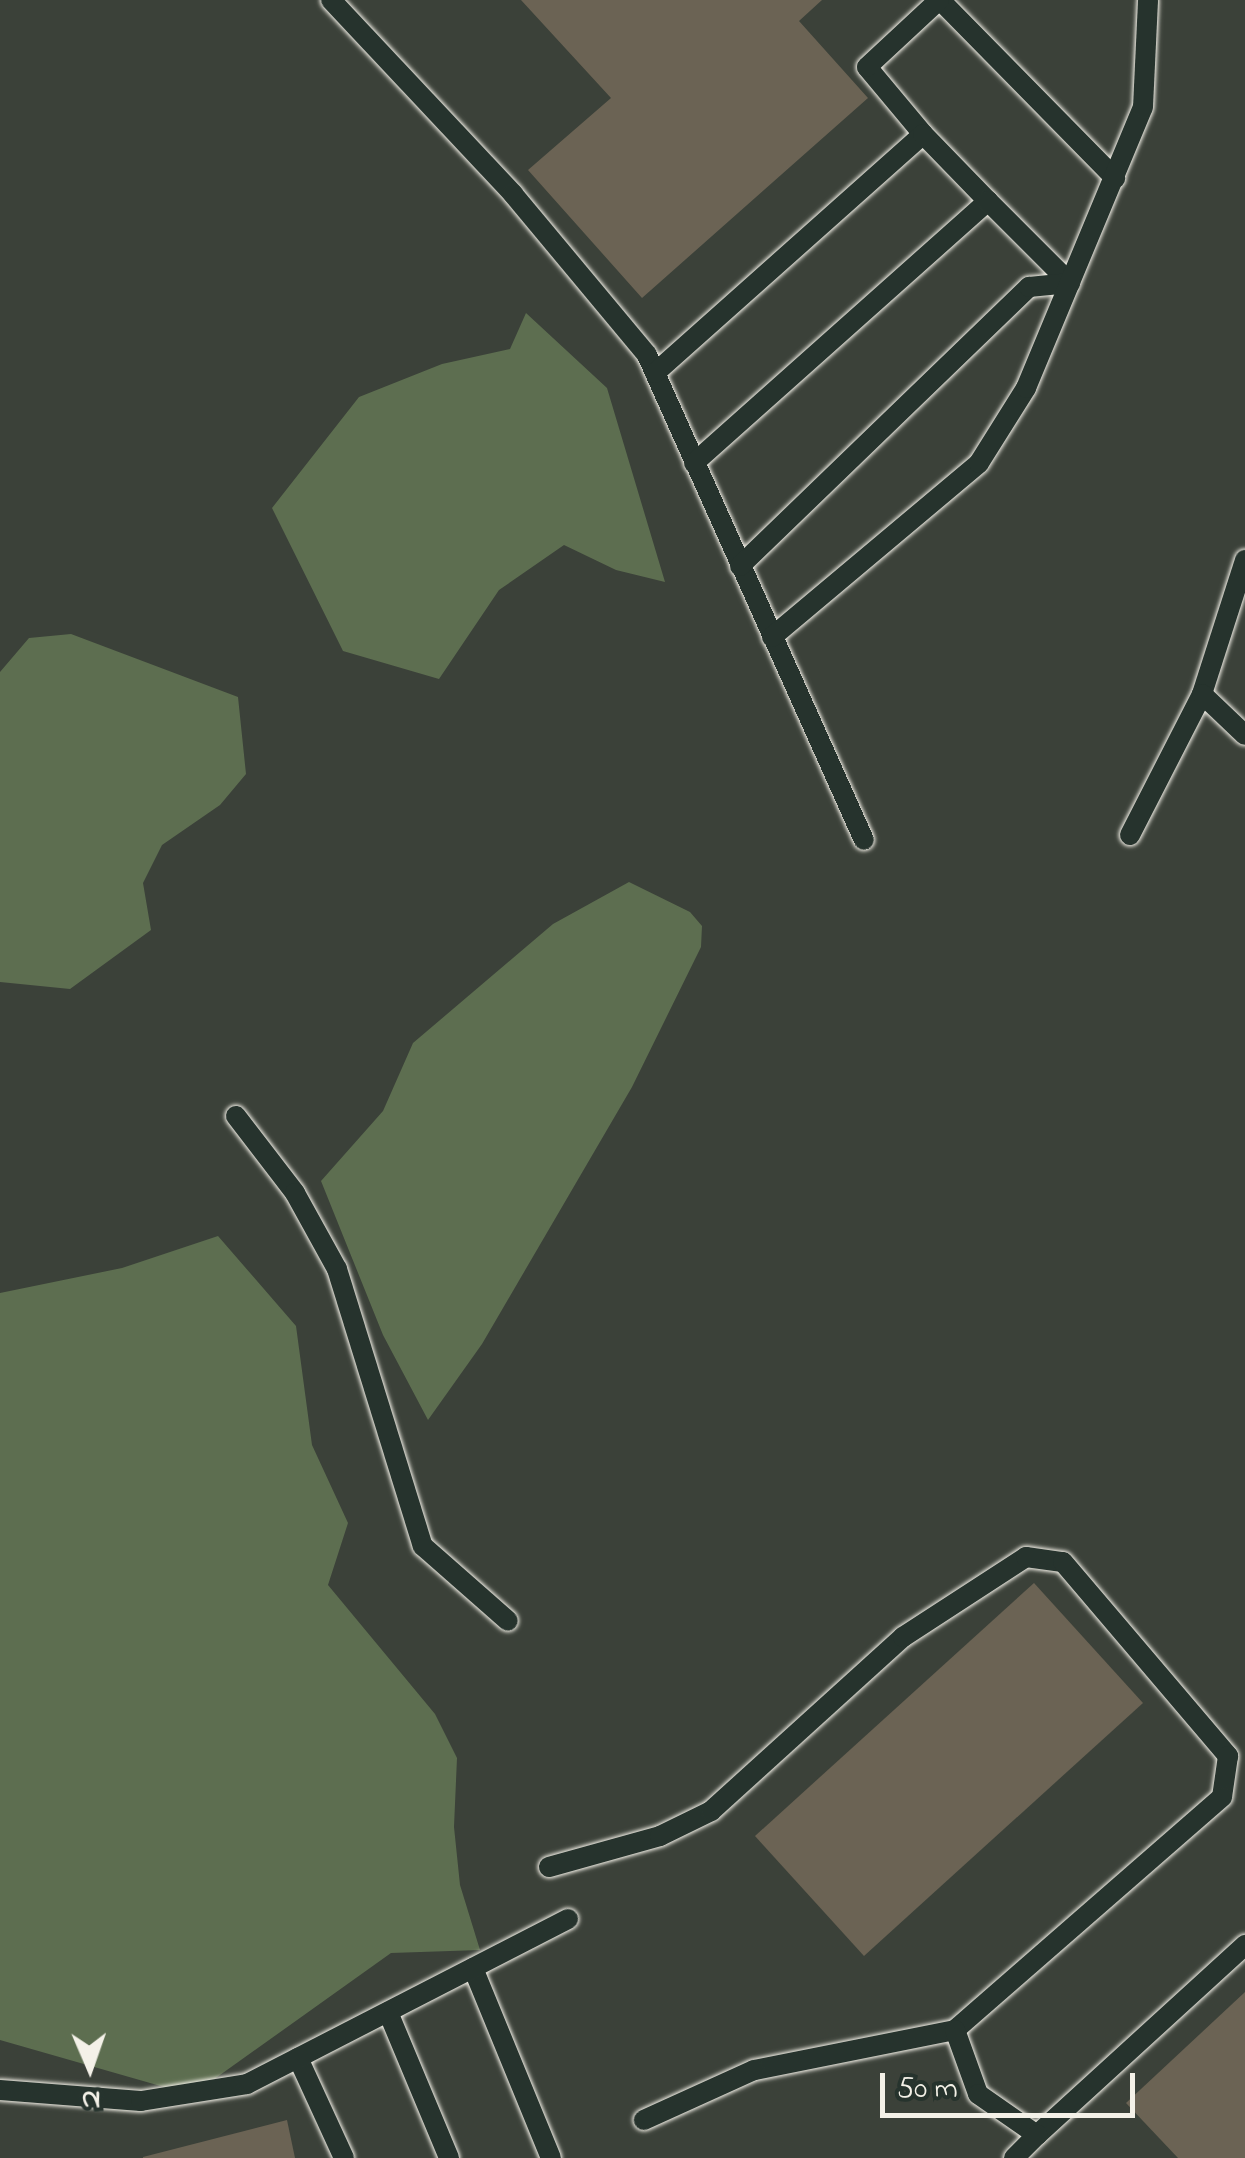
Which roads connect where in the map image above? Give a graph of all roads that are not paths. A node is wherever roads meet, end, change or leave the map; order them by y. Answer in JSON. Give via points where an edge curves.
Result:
{"nodes":[{"id":1,"x":331,"y":0,"type":"edge"},
{"id":2,"x":939,"y":0,"type":"edge"},
{"id":3,"x":1148,"y":0,"type":"edge"},
{"id":4,"x":923,"y":134,"type":"junction"},
{"id":5,"x":1115,"y":178,"type":"junction"},
{"id":6,"x":988,"y":202,"type":"junction"},
{"id":7,"x":1070,"y":283,"type":"junction"},
{"id":8,"x":655,"y":373,"type":"junction"},
{"id":9,"x":694,"y":463,"type":"junction"},
{"id":10,"x":1245,"y":560,"type":"edge"},
{"id":11,"x":740,"y":566,"type":"junction"},
{"id":12,"x":772,"y":637,"type":"junction"},
{"id":13,"x":1202,"y":694,"type":"junction"},
{"id":14,"x":1245,"y":735,"type":"edge"},
{"id":15,"x":1130,"y":835,"type":"dead end"},
{"id":16,"x":864,"y":840,"type":"dead end"},
{"id":17,"x":236,"y":1116,"type":"dead end"},
{"id":18,"x":508,"y":1621,"type":"dead end"},
{"id":19,"x":549,"y":1868,"type":"dead end"},
{"id":20,"x":568,"y":1919,"type":"dead end"},
{"id":21,"x":1245,"y":1945,"type":"edge"},
{"id":22,"x":473,"y":1968,"type":"junction"},
{"id":23,"x":388,"y":2012,"type":"junction"},
{"id":24,"x":955,"y":2030,"type":"junction"},
{"id":25,"x":298,"y":2058,"type":"junction"},
{"id":26,"x":0,"y":2090,"type":"edge"},
{"id":27,"x":644,"y":2120,"type":"dead end"},
{"id":28,"x":1037,"y":2135,"type":"junction"},
{"id":29,"x":344,"y":2158,"type":"edge"},
{"id":30,"x":449,"y":2158,"type":"edge"},
{"id":31,"x":551,"y":2158,"type":"edge"},
{"id":32,"x":1014,"y":2158,"type":"edge"}],
"edges":[{"from":1,"to":8,"type":"lane","via":[[513,194]]},
{"from":2,"to":4,"type":"lane","via":[[866,67]]},
{"from":2,"to":5,"type":"lane"},
{"from":3,"to":5,"type":"lane","via":[[1142,107]]},
{"from":4,"to":6,"type":"lane"},
{"from":4,"to":8,"type":"lane"},
{"from":5,"to":7,"type":"lane"},
{"from":6,"to":7,"type":"lane"},
{"from":6,"to":9,"type":"lane"},
{"from":7,"to":11,"type":"lane","via":[[1030,287]]},
{"from":7,"to":12,"type":"lane","via":[[1026,388],[979,463]]},
{"from":8,"to":9,"type":"lane"},
{"from":9,"to":11,"type":"lane"},
{"from":10,"to":13,"type":"lane"},
{"from":11,"to":12,"type":"lane"},
{"from":12,"to":16,"type":"lane"},
{"from":13,"to":14,"type":"lane"},
{"from":13,"to":15,"type":"lane"},
{"from":17,"to":18,"type":"lane","via":[[295,1193],[337,1269],[423,1546]]},
{"from":19,"to":24,"type":"lane","via":[[660,1836],[710,1811],[903,1637],[1026,1557],[1064,1562],[1228,1756],[1222,1797]]},
{"from":20,"to":22,"type":"lane"},
{"from":21,"to":28,"type":"lane"},
{"from":22,"to":23,"type":"lane"},
{"from":22,"to":31,"type":"lane"},
{"from":23,"to":25,"type":"lane"},
{"from":23,"to":30,"type":"lane"},
{"from":24,"to":27,"type":"lane","via":[[754,2070]]},
{"from":24,"to":28,"type":"lane","via":[[978,2094]]},
{"from":25,"to":26,"type":"lane","via":[[246,2084],[186,2098],[84,2101]]},
{"from":25,"to":29,"type":"lane"},
{"from":28,"to":32,"type":"lane"}]}
